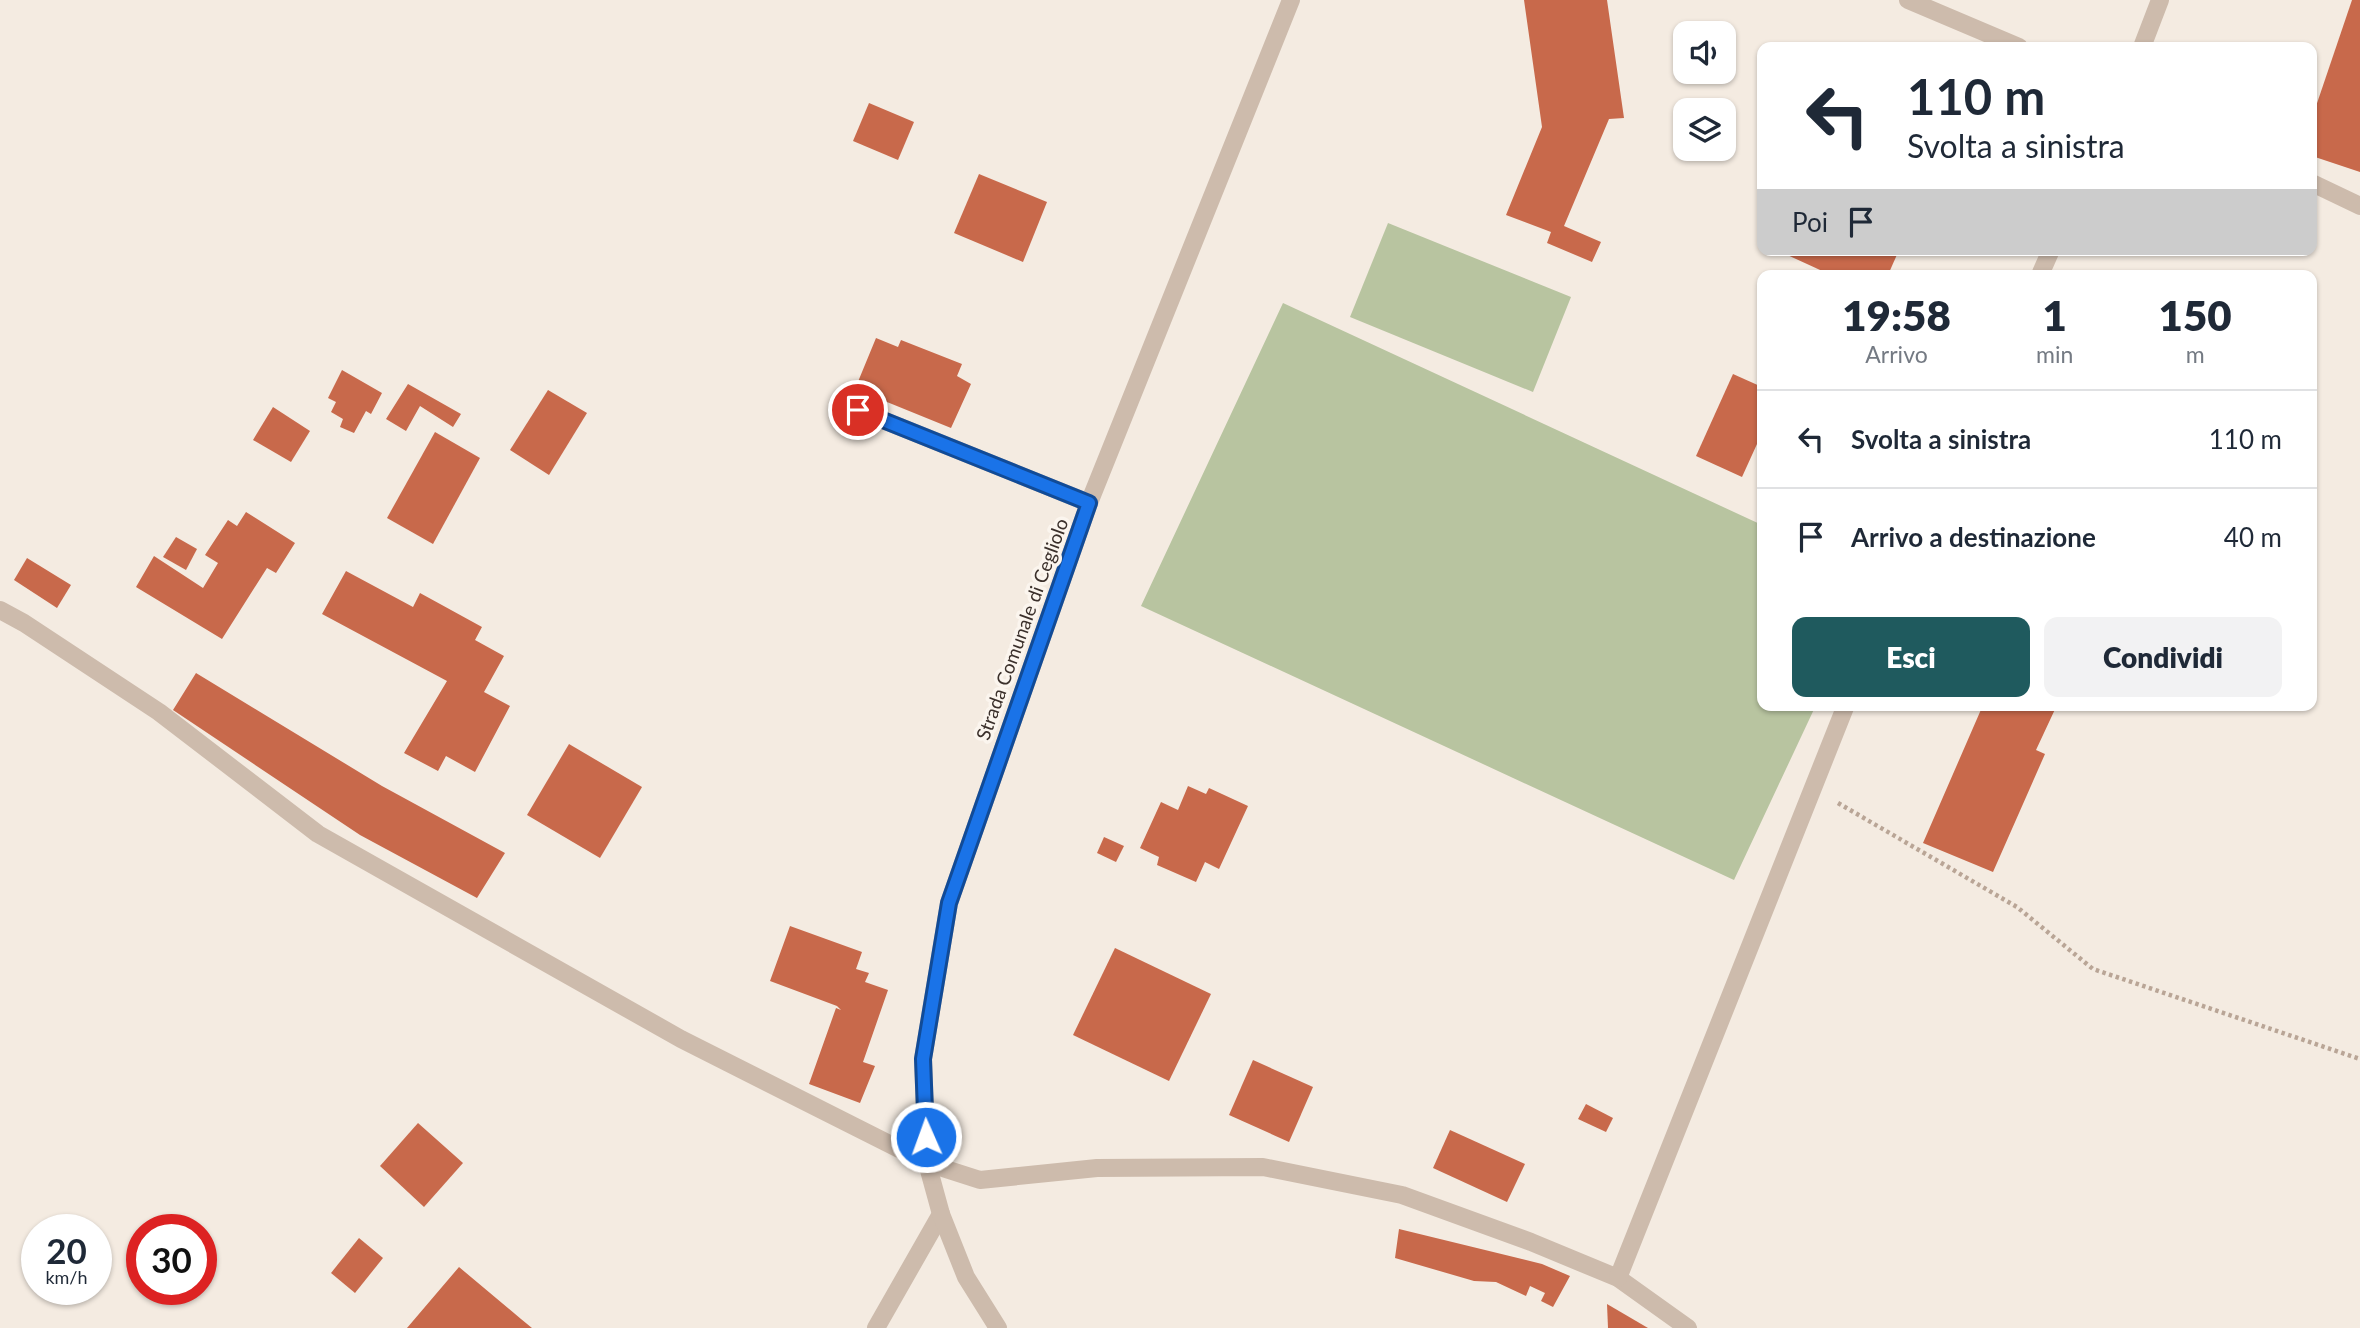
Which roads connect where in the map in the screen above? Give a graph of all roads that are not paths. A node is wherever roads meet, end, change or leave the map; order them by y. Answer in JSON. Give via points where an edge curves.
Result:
{"nodes":[{"id":1,"x":1291,"y":0,"type":"edge"},
{"id":2,"x":1908,"y":0,"type":"edge"},
{"id":3,"x":2160,"y":0,"type":"edge"},
{"id":4,"x":2007,"y":42,"type":"edge"},
{"id":5,"x":2144,"y":42,"type":"edge"},
{"id":6,"x":2317,"y":185,"type":"edge"},
{"id":7,"x":2360,"y":206,"type":"edge"},
{"id":8,"x":858,"y":410,"type":"dead end"},
{"id":9,"x":1089,"y":503,"type":"junction"},
{"id":10,"x":0,"y":610,"type":"edge"},
{"id":11,"x":1844,"y":711,"type":"edge"},
{"id":12,"x":927,"y":1163,"type":"junction"},
{"id":13,"x":941,"y":1213,"type":"junction"},
{"id":14,"x":1618,"y":1278,"type":"junction"},
{"id":15,"x":876,"y":1328,"type":"edge"},
{"id":16,"x":998,"y":1328,"type":"edge"},
{"id":17,"x":1688,"y":1328,"type":"edge"}],
"edges":[{"from":1,"to":9,"type":"street","name":"Strada Comunale di Cegliolo"},
{"from":2,"to":4,"type":"street"},
{"from":3,"to":5,"type":"street"},
{"from":6,"to":7,"type":"street"},
{"from":8,"to":9,"type":"street"},
{"from":9,"to":12,"type":"street","name":"Strada Comunale di Cegliolo","via":[[949,903],[923,1059]]},
{"from":10,"to":12,"type":"street","via":[[159,712],[318,834],[681,1039]]},
{"from":11,"to":14,"type":"street"},
{"from":12,"to":13,"type":"street","name":"Strada Comunale di Cegliolo"},
{"from":12,"to":14,"type":"street","via":[[981,1180],[1097,1168],[1264,1167],[1402,1195]]},
{"from":13,"to":15,"type":"street"},
{"from":13,"to":16,"type":"street","name":"Strada Comunale di Cegliolo","via":[[966,1277]]},
{"from":14,"to":17,"type":"street"}]}
